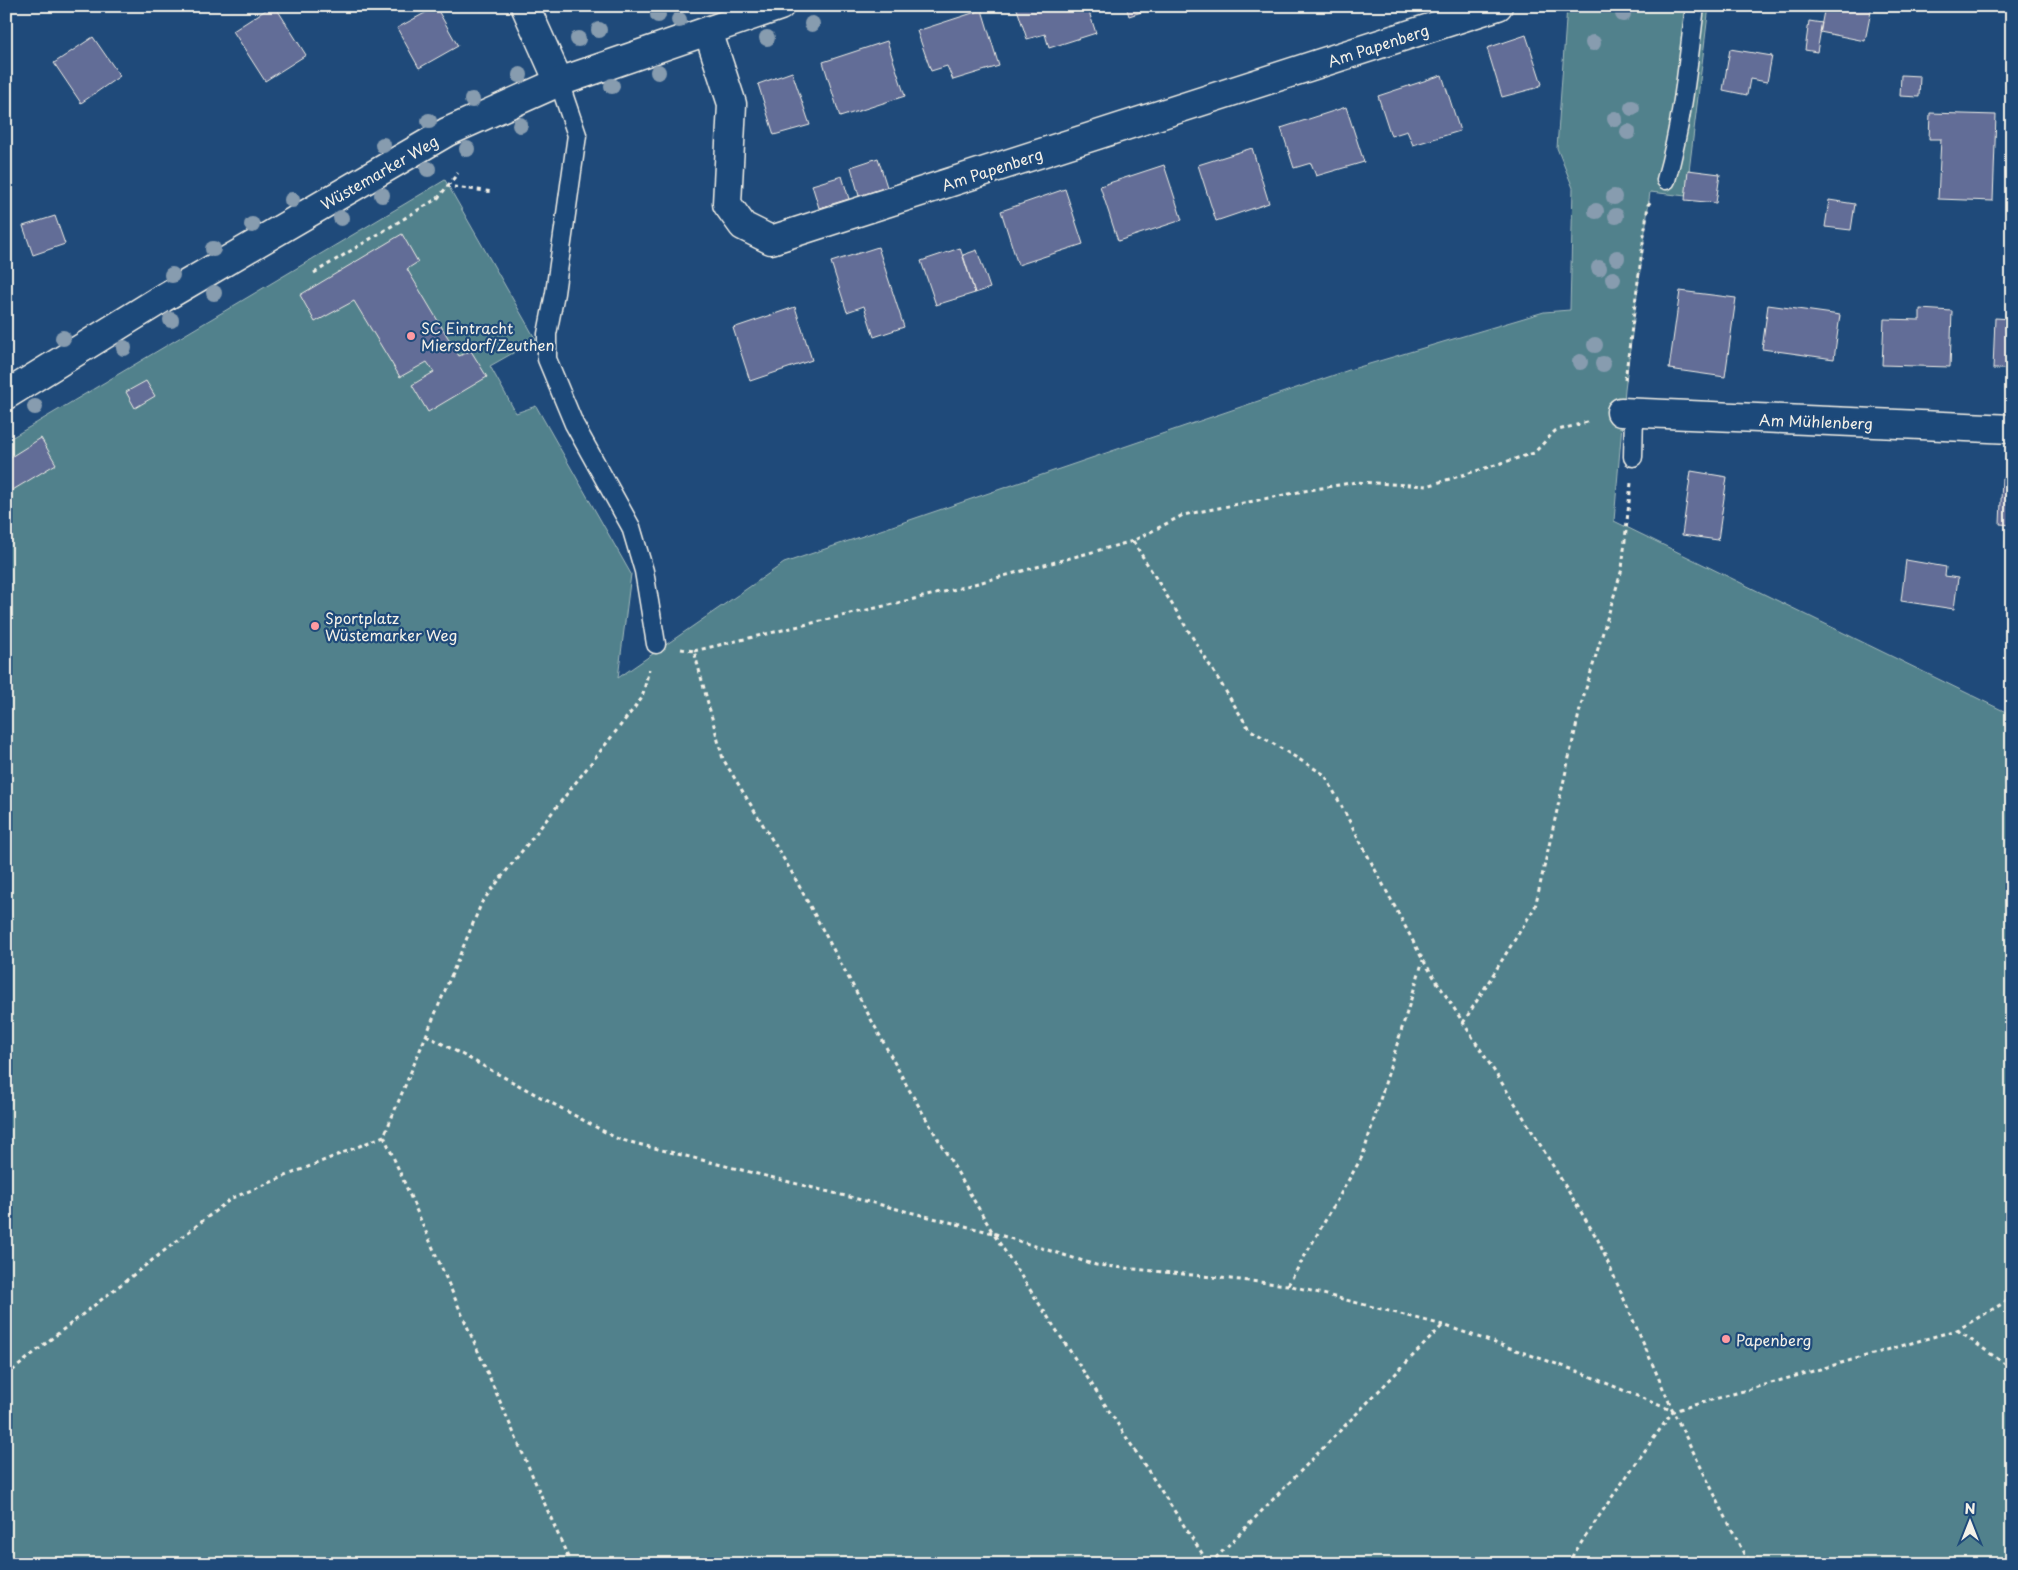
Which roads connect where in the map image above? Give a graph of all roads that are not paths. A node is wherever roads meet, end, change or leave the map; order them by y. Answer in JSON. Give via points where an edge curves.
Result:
{"nodes":[{"id":1,"x":525,"y":6,"type":"edge"},
{"id":2,"x":780,"y":6,"type":"edge"},
{"id":3,"x":1498,"y":6,"type":"edge"},
{"id":4,"x":1695,"y":6,"type":"edge"},
{"id":5,"x":1434,"y":16,"type":"edge"},
{"id":6,"x":708,"y":31,"type":"junction"},
{"id":7,"x":559,"y":82,"type":"junction"},
{"id":8,"x":1666,"y":180,"type":"road end"},
{"id":9,"x":6,"y":394,"type":"edge"},
{"id":10,"x":1628,"y":413,"type":"joint"},
{"id":11,"x":2012,"y":429,"type":"edge"},
{"id":12,"x":1633,"y":457,"type":"road end"},
{"id":13,"x":656,"y":644,"type":"road end"}],
"edges":[{"from":1,"to":7,"type":"street"},
{"from":2,"to":6,"type":"street","name":"Wüstemarker Weg"},
{"from":3,"to":5,"type":"street","name":"Am Papenberg"},
{"from":4,"to":8,"type":"lane","via":[[1684,93]]},
{"from":5,"to":6,"type":"street","name":"Am Papenberg","via":[[771,240],[743,226],[728,204],[732,104]]},
{"from":6,"to":7,"type":"street","name":"Wüstemarker Weg"},
{"from":7,"to":9,"type":"street","name":"Wüstemarker Weg","via":[[447,132]]},
{"from":7,"to":13,"type":"lane","via":[[577,135],[547,334],[548,359],[574,424],[631,526],[644,571]]},
{"from":10,"to":11,"type":"street","name":"Am Mühlenberg"},
{"from":10,"to":12,"type":"lane"}]}
